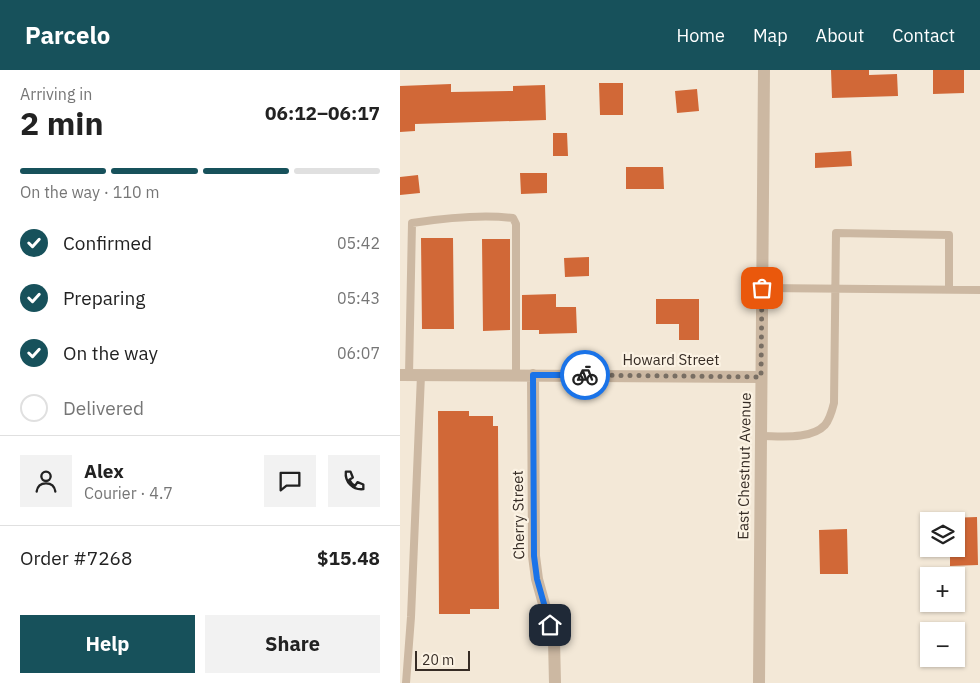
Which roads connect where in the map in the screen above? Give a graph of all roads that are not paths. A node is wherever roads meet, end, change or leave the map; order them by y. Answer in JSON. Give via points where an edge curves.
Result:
{"nodes":[{"id":1,"x":764,"y":70,"type":"edge"},
{"id":2,"x":762,"y":288,"type":"junction"},
{"id":3,"x":835,"y":288,"type":"junction"},
{"id":4,"x":949,"y":289,"type":"junction"},
{"id":5,"x":980,"y":290,"type":"edge"},
{"id":6,"x":410,"y":375,"type":"edge"},
{"id":7,"x":533,"y":375,"type":"junction"},
{"id":8,"x":516,"y":376,"type":"junction"},
{"id":9,"x":761,"y":377,"type":"junction"},
{"id":10,"x":761,"y":436,"type":"junction"},
{"id":11,"x":406,"y":683,"type":"edge"},
{"id":12,"x":555,"y":683,"type":"edge"},
{"id":13,"x":758,"y":683,"type":"edge"}],
"edges":[{"from":1,"to":2,"type":"street","name":"East Chestnut Avenue"},
{"from":2,"to":3,"type":"lane"},
{"from":2,"to":9,"type":"street","name":"East Chestnut Avenue"},
{"from":3,"to":4,"type":"lane"},
{"from":3,"to":4,"type":"lane","via":[[836,233],[949,234]]},
{"from":3,"to":10,"type":"lane","via":[[834,403],[831,416],[814,432]]},
{"from":4,"to":5,"type":"lane"},
{"from":6,"to":8,"type":"street","name":"Howard Street"},
{"from":6,"to":8,"type":"lane","via":[[412,223],[495,216],[513,218],[516,224]]},
{"from":6,"to":11,"type":"lane","via":[[411,617]]},
{"from":7,"to":8,"type":"street","name":"Howard Street"},
{"from":7,"to":9,"type":"street","name":"Howard Street"},
{"from":7,"to":12,"type":"street","name":"Cherry Street","via":[[534,556],[554,640]]},
{"from":9,"to":10,"type":"street","name":"East Chestnut Avenue"},
{"from":10,"to":13,"type":"street","name":"East Chestnut Avenue"}]}
